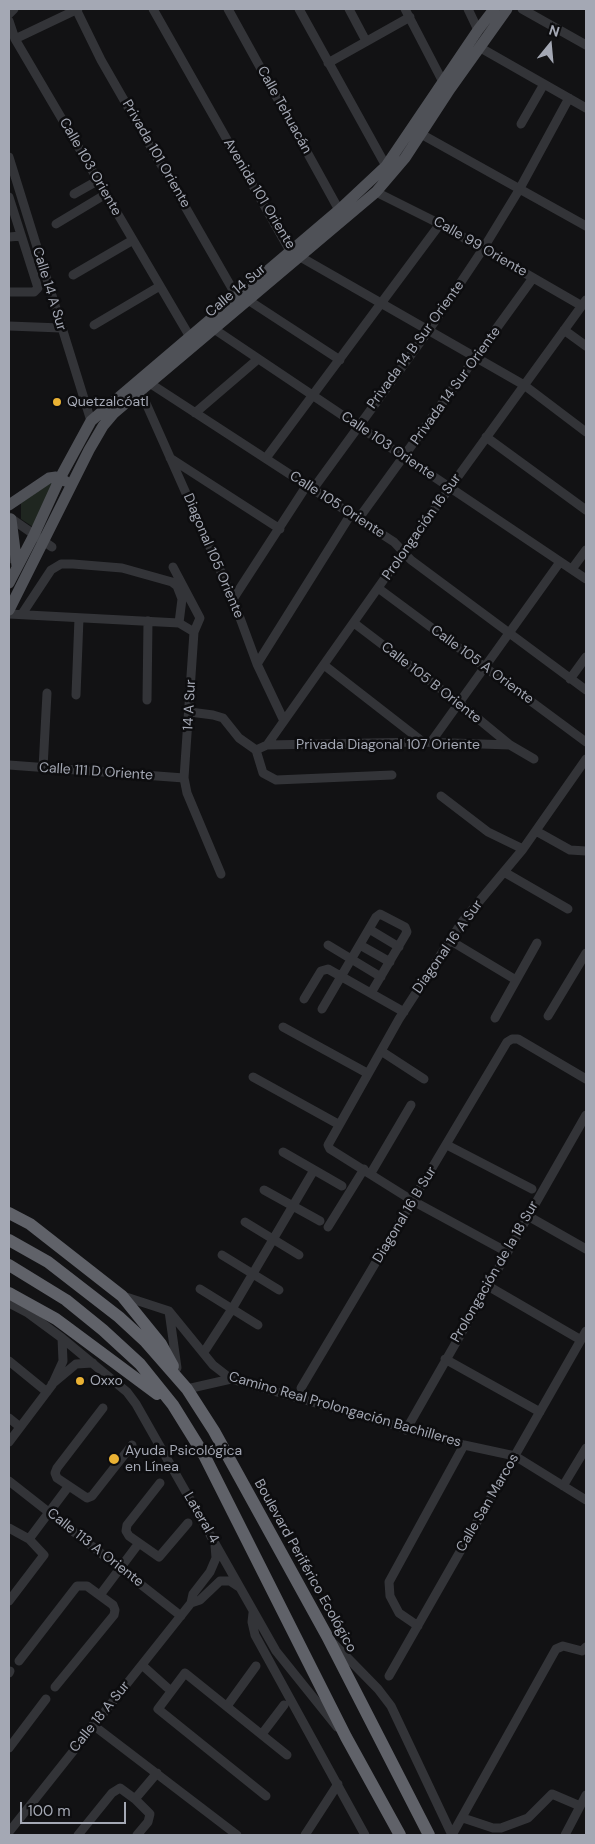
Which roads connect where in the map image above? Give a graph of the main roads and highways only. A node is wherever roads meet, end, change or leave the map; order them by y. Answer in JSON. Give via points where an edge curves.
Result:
{"nodes":[{"id":1,"x":494,"y":9,"type":"edge"},
{"id":2,"x":507,"y":9,"type":"edge"},
{"id":3,"x":295,"y":254,"type":"junction"},
{"id":4,"x":243,"y":298,"type":"junction"},
{"id":5,"x":60,"y":478,"type":"junction"},
{"id":6,"x":72,"y":485,"type":"junction"},
{"id":7,"x":9,"y":505,"type":"edge"},
{"id":8,"x":10,"y":518,"type":"edge"},
{"id":9,"x":44,"y":541,"type":"junction"},
{"id":10,"x":17,"y":568,"type":"junction"},
{"id":11,"x":9,"y":583,"type":"edge"},
{"id":12,"x":9,"y":610,"type":"edge"},
{"id":13,"x":9,"y":1213,"type":"edge"},
{"id":14,"x":9,"y":1240,"type":"edge"},
{"id":15,"x":9,"y":1265,"type":"edge"},
{"id":16,"x":9,"y":1293,"type":"edge"},
{"id":17,"x":183,"y":1385,"type":"junction"},
{"id":18,"x":173,"y":1405,"type":"junction"},
{"id":19,"x":400,"y":1835,"type":"edge"},
{"id":20,"x":429,"y":1835,"type":"edge"}],
"edges":[{"from":1,"to":3,"type":"main road","name":"Calle 14 Sur","via":[[386,166]]},
{"from":2,"to":3,"type":"main road","name":"Calle 14 Sur","via":[[405,158],[376,192]]},
{"from":3,"to":4,"type":"main road","name":"Calle 14 Sur"},
{"from":4,"to":5,"type":"main road","name":"Calle 14 Sur","via":[[190,337],[91,421]]},
{"from":4,"to":6,"type":"main road","name":"Calle 14 Sur","via":[[214,329],[114,413]]},
{"from":5,"to":6,"type":"main road"},
{"from":5,"to":7,"type":"main road","via":[[49,478]]},
{"from":5,"to":9,"type":"main road","name":"Calle 14 Sur"},
{"from":6,"to":9,"type":"main road","name":"Calle 14 Sur"},
{"from":8,"to":10,"type":"main road"},
{"from":9,"to":10,"type":"main road","name":"Calle 14 Sur"},
{"from":9,"to":12,"type":"main road","name":"Calle 14 Sur"},
{"from":10,"to":11,"type":"main road","name":"Calle 14 Sur"},
{"from":13,"to":17,"type":"highway","via":[[30,1224],[122,1296],[161,1344]]},
{"from":14,"to":17,"type":"highway","name":"Boulevard Periférico Ecológico","via":[[48,1262],[112,1311],[145,1341]]},
{"from":15,"to":18,"type":"highway","via":[[66,1300],[103,1330],[140,1364]]},
{"from":16,"to":18,"type":"highway","via":[[56,1319]]},
{"from":17,"to":20,"type":"highway","name":"Boulevard Periférico Ecológico","via":[[214,1431],[327,1636]]},
{"from":18,"to":19,"type":"highway","via":[[204,1455],[346,1737]]}]}
